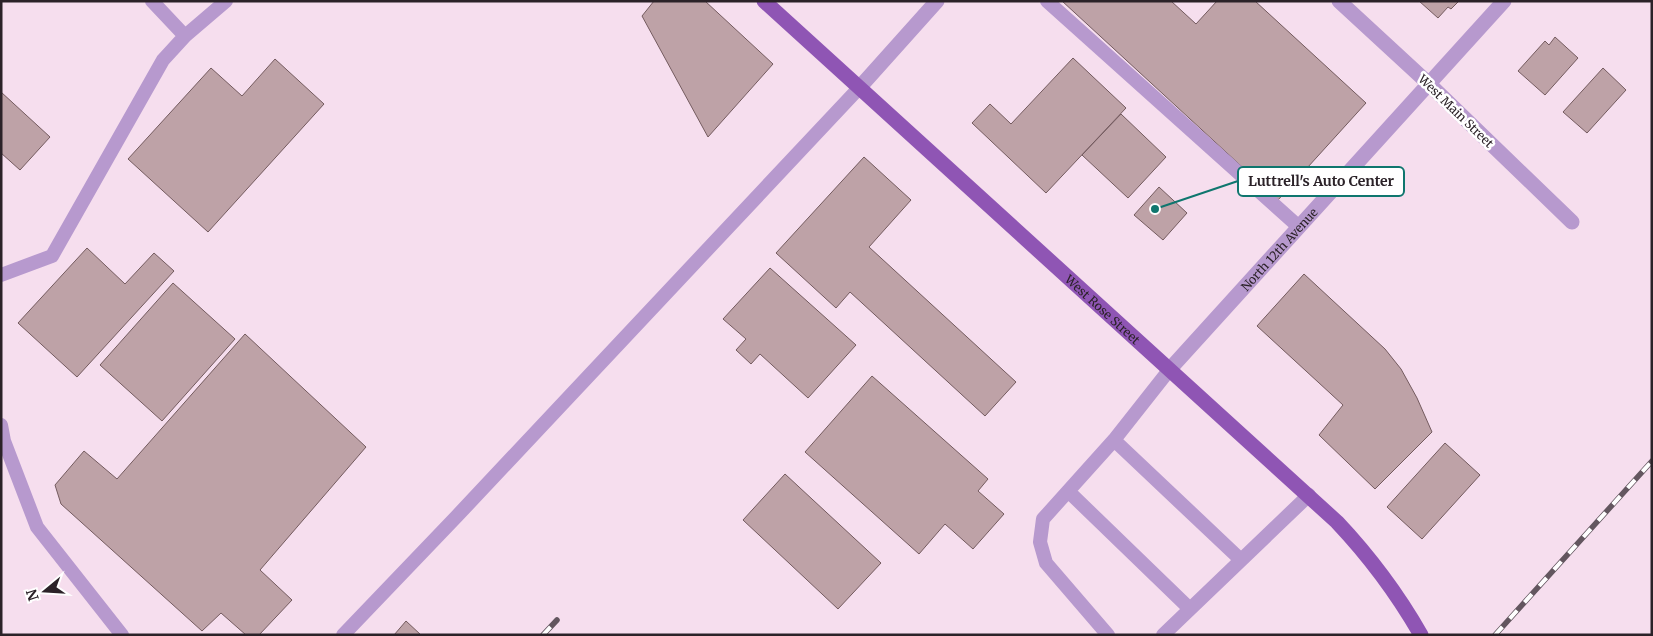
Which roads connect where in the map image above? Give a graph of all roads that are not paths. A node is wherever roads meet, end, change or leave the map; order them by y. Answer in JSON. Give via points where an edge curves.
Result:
{"nodes":[{"id":1,"x":152,"y":1,"type":"edge"},
{"id":2,"x":226,"y":1,"type":"edge"},
{"id":3,"x":764,"y":1,"type":"edge"},
{"id":4,"x":937,"y":1,"type":"edge"},
{"id":5,"x":1047,"y":1,"type":"edge"},
{"id":6,"x":1338,"y":1,"type":"edge"},
{"id":7,"x":1504,"y":1,"type":"edge"},
{"id":8,"x":185,"y":36,"type":"junction"},
{"id":9,"x":1429,"y":84,"type":"junction"},
{"id":10,"x":860,"y":87,"type":"junction"},
{"id":11,"x":1572,"y":222,"type":"dead end"},
{"id":12,"x":1299,"y":228,"type":"junction"},
{"id":13,"x":1,"y":275,"type":"edge"},
{"id":14,"x":1170,"y":369,"type":"junction"},
{"id":15,"x":1,"y":425,"type":"edge"},
{"id":16,"x":1114,"y":440,"type":"junction"},
{"id":17,"x":1068,"y":492,"type":"junction"},
{"id":18,"x":1309,"y":495,"type":"junction"},
{"id":19,"x":1241,"y":560,"type":"junction"},
{"id":20,"x":1190,"y":609,"type":"junction"},
{"id":21,"x":122,"y":635,"type":"edge"},
{"id":22,"x":343,"y":635,"type":"edge"},
{"id":23,"x":1108,"y":635,"type":"edge"},
{"id":24,"x":1163,"y":635,"type":"edge"},
{"id":25,"x":1420,"y":635,"type":"edge"}],
"edges":[{"from":1,"to":8,"type":"lane"},
{"from":2,"to":8,"type":"lane"},
{"from":3,"to":10,"type":"main road","name":"West Rose Street"},
{"from":4,"to":10,"type":"street"},
{"from":5,"to":12,"type":"lane"},
{"from":6,"to":9,"type":"street","name":"West Main Street"},
{"from":7,"to":9,"type":"street","name":"North 12th Avenue"},
{"from":8,"to":13,"type":"lane","via":[[163,60],[52,256]]},
{"from":9,"to":11,"type":"street","name":"West Main Street"},
{"from":9,"to":12,"type":"street","name":"North 12th Avenue"},
{"from":10,"to":14,"type":"main road","name":"West Rose Street"},
{"from":10,"to":22,"type":"lane"},
{"from":12,"to":14,"type":"street","name":"North 12th Avenue"},
{"from":14,"to":16,"type":"lane"},
{"from":14,"to":18,"type":"main road","name":"West Rose Street"},
{"from":15,"to":21,"type":"lane","via":[[37,528]]},
{"from":16,"to":17,"type":"lane"},
{"from":16,"to":19,"type":"lane"},
{"from":17,"to":20,"type":"lane"},
{"from":17,"to":23,"type":"lane","via":[[1043,520],[1040,542],[1046,563]]},
{"from":18,"to":19,"type":"lane"},
{"from":18,"to":25,"type":"main road","name":"West Rose Street","via":[[1362,549],[1407,610]]},
{"from":19,"to":20,"type":"lane"},
{"from":20,"to":24,"type":"lane"}]}
